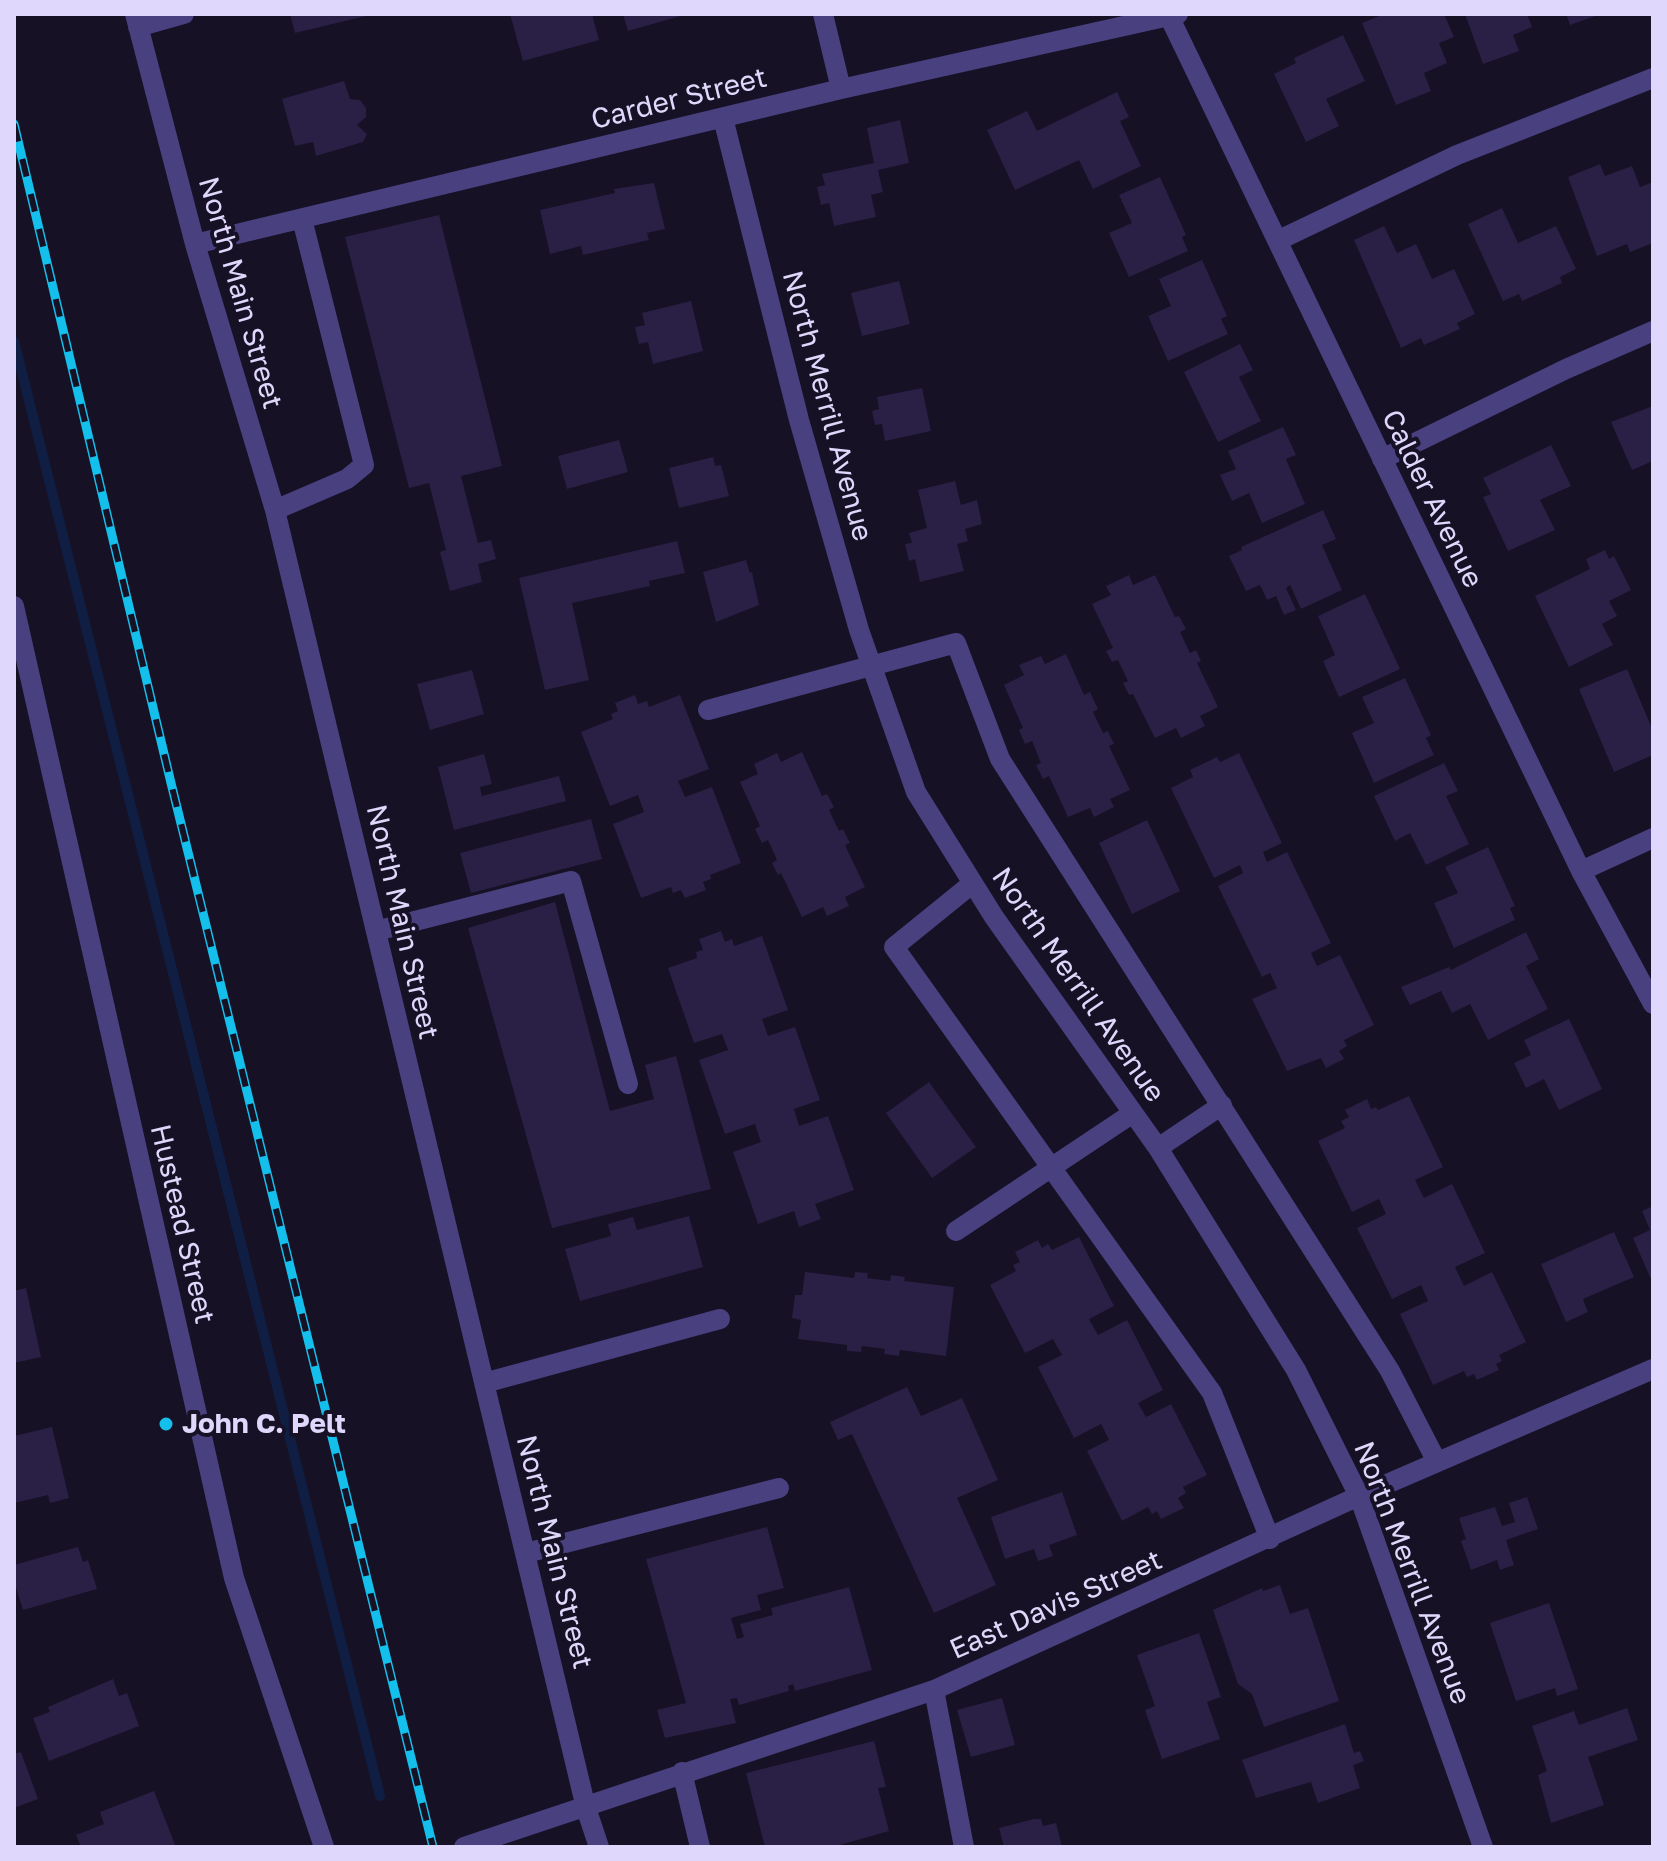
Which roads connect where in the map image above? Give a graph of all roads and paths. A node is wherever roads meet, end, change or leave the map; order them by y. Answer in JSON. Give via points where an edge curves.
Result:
{"nodes":[{"id":1,"x":184,"y":14,"type":"edge"},
{"id":2,"x":823,"y":14,"type":"edge"},
{"id":3,"x":1172,"y":15,"type":"edge"},
{"id":4,"x":137,"y":20,"type":"edge"},
{"id":5,"x":1653,"y":78,"type":"edge"},
{"id":6,"x":841,"y":89,"type":"junction"},
{"id":7,"x":723,"y":118,"type":"junction"},
{"id":8,"x":302,"y":219,"type":"junction"},
{"id":9,"x":1279,"y":240,"type":"junction"},
{"id":10,"x":195,"y":244,"type":"junction"},
{"id":11,"x":1653,"y":331,"type":"edge"},
{"id":12,"x":1382,"y":459,"type":"junction"},
{"id":13,"x":275,"y":510,"type":"junction"},
{"id":14,"x":14,"y":606,"type":"edge"},
{"id":15,"x":871,"y":663,"type":"junction"},
{"id":16,"x":708,"y":710,"type":"dead end"},
{"id":17,"x":1653,"y":838,"type":"edge"},
{"id":18,"x":1581,"y":871,"type":"junction"},
{"id":19,"x":973,"y":883,"type":"junction"},
{"id":20,"x":376,"y":931,"type":"junction"},
{"id":21,"x":1653,"y":1004,"type":"edge"},
{"id":22,"x":628,"y":1084,"type":"dead end"},
{"id":23,"x":1222,"y":1105,"type":"junction"},
{"id":24,"x":1133,"y":1113,"type":"junction"},
{"id":25,"x":1158,"y":1148,"type":"junction"},
{"id":26,"x":1053,"y":1170,"type":"junction"},
{"id":27,"x":956,"y":1231,"type":"dead end"},
{"id":28,"x":720,"y":1319,"type":"dead end"},
{"id":29,"x":1653,"y":1369,"type":"edge"},
{"id":30,"x":484,"y":1383,"type":"junction"},
{"id":31,"x":1437,"y":1462,"type":"junction"},
{"id":32,"x":779,"y":1488,"type":"dead end"},
{"id":33,"x":1359,"y":1496,"type":"junction"},
{"id":34,"x":1270,"y":1539,"type":"junction"},
{"id":35,"x":526,"y":1553,"type":"junction"},
{"id":36,"x":934,"y":1690,"type":"junction"},
{"id":37,"x":682,"y":1772,"type":"junction"},
{"id":38,"x":586,"y":1808,"type":"junction"},
{"id":39,"x":324,"y":1847,"type":"edge"},
{"id":40,"x":464,"y":1847,"type":"edge"},
{"id":41,"x":599,"y":1847,"type":"edge"},
{"id":42,"x":700,"y":1847,"type":"edge"},
{"id":43,"x":964,"y":1847,"type":"edge"},
{"id":44,"x":1483,"y":1847,"type":"edge"}],
"edges":[{"from":1,"to":4,"type":"street"},
{"from":2,"to":6,"type":"street"},
{"from":3,"to":6,"type":"street","name":"Carder Street"},
{"from":3,"to":9,"type":"street","name":"Calder Avenue"},
{"from":4,"to":10,"type":"street","name":"North Main Street"},
{"from":5,"to":9,"type":"street","via":[[1457,155]]},
{"from":6,"to":7,"type":"street","name":"Carder Street"},
{"from":7,"to":8,"type":"street","name":"Carder Street"},
{"from":7,"to":15,"type":"street","name":"North Merrill Avenue","via":[[799,420]]},
{"from":8,"to":10,"type":"street","name":"Carder Street"},
{"from":8,"to":13,"type":"street","via":[[364,465],[347,479]]},
{"from":9,"to":12,"type":"street","name":"Calder Avenue"},
{"from":10,"to":13,"type":"street","name":"North Main Street"},
{"from":11,"to":12,"type":"street"},
{"from":12,"to":18,"type":"street","name":"Calder Avenue"},
{"from":13,"to":20,"type":"street","name":"North Main Street"},
{"from":14,"to":39,"type":"street","name":"Hustead Street","via":[[234,1578]]},
{"from":15,"to":16,"type":"street"},
{"from":15,"to":19,"type":"street","name":"North Merrill Avenue","via":[[916,792]]},
{"from":15,"to":23,"type":"street","via":[[956,643],[1000,759]]},
{"from":17,"to":18,"type":"street"},
{"from":18,"to":21,"type":"street","name":"Calder Avenue"},
{"from":19,"to":24,"type":"street","name":"North Merrill Avenue"},
{"from":19,"to":26,"type":"street","via":[[894,947]]},
{"from":20,"to":22,"type":"street","via":[[571,881]]},
{"from":20,"to":30,"type":"street","name":"North Main Street"},
{"from":23,"to":25,"type":"street"},
{"from":23,"to":31,"type":"street","via":[[1390,1371]]},
{"from":24,"to":25,"type":"street","name":"North Merrill Avenue"},
{"from":24,"to":26,"type":"street"},
{"from":25,"to":33,"type":"street","name":"North Merrill Avenue","via":[[1296,1370]]},
{"from":26,"to":27,"type":"street"},
{"from":26,"to":34,"type":"street","via":[[1212,1393]]},
{"from":28,"to":30,"type":"street"},
{"from":29,"to":31,"type":"street","name":"East Davis Street"},
{"from":30,"to":35,"type":"street","name":"North Main Street"},
{"from":31,"to":33,"type":"street","name":"East Davis Street"},
{"from":32,"to":35,"type":"street"},
{"from":33,"to":34,"type":"street","name":"East Davis Street"},
{"from":33,"to":44,"type":"street","name":"North Merrill Avenue"},
{"from":34,"to":36,"type":"street","name":"East Davis Street"},
{"from":35,"to":38,"type":"street","name":"North Main Street"},
{"from":36,"to":37,"type":"street","name":"East Davis Street"},
{"from":36,"to":43,"type":"street"},
{"from":37,"to":38,"type":"street","name":"East Davis Street"},
{"from":37,"to":42,"type":"street"},
{"from":38,"to":40,"type":"street","name":"East Davis Street"},
{"from":38,"to":41,"type":"street","name":"North Main Street"}]}
